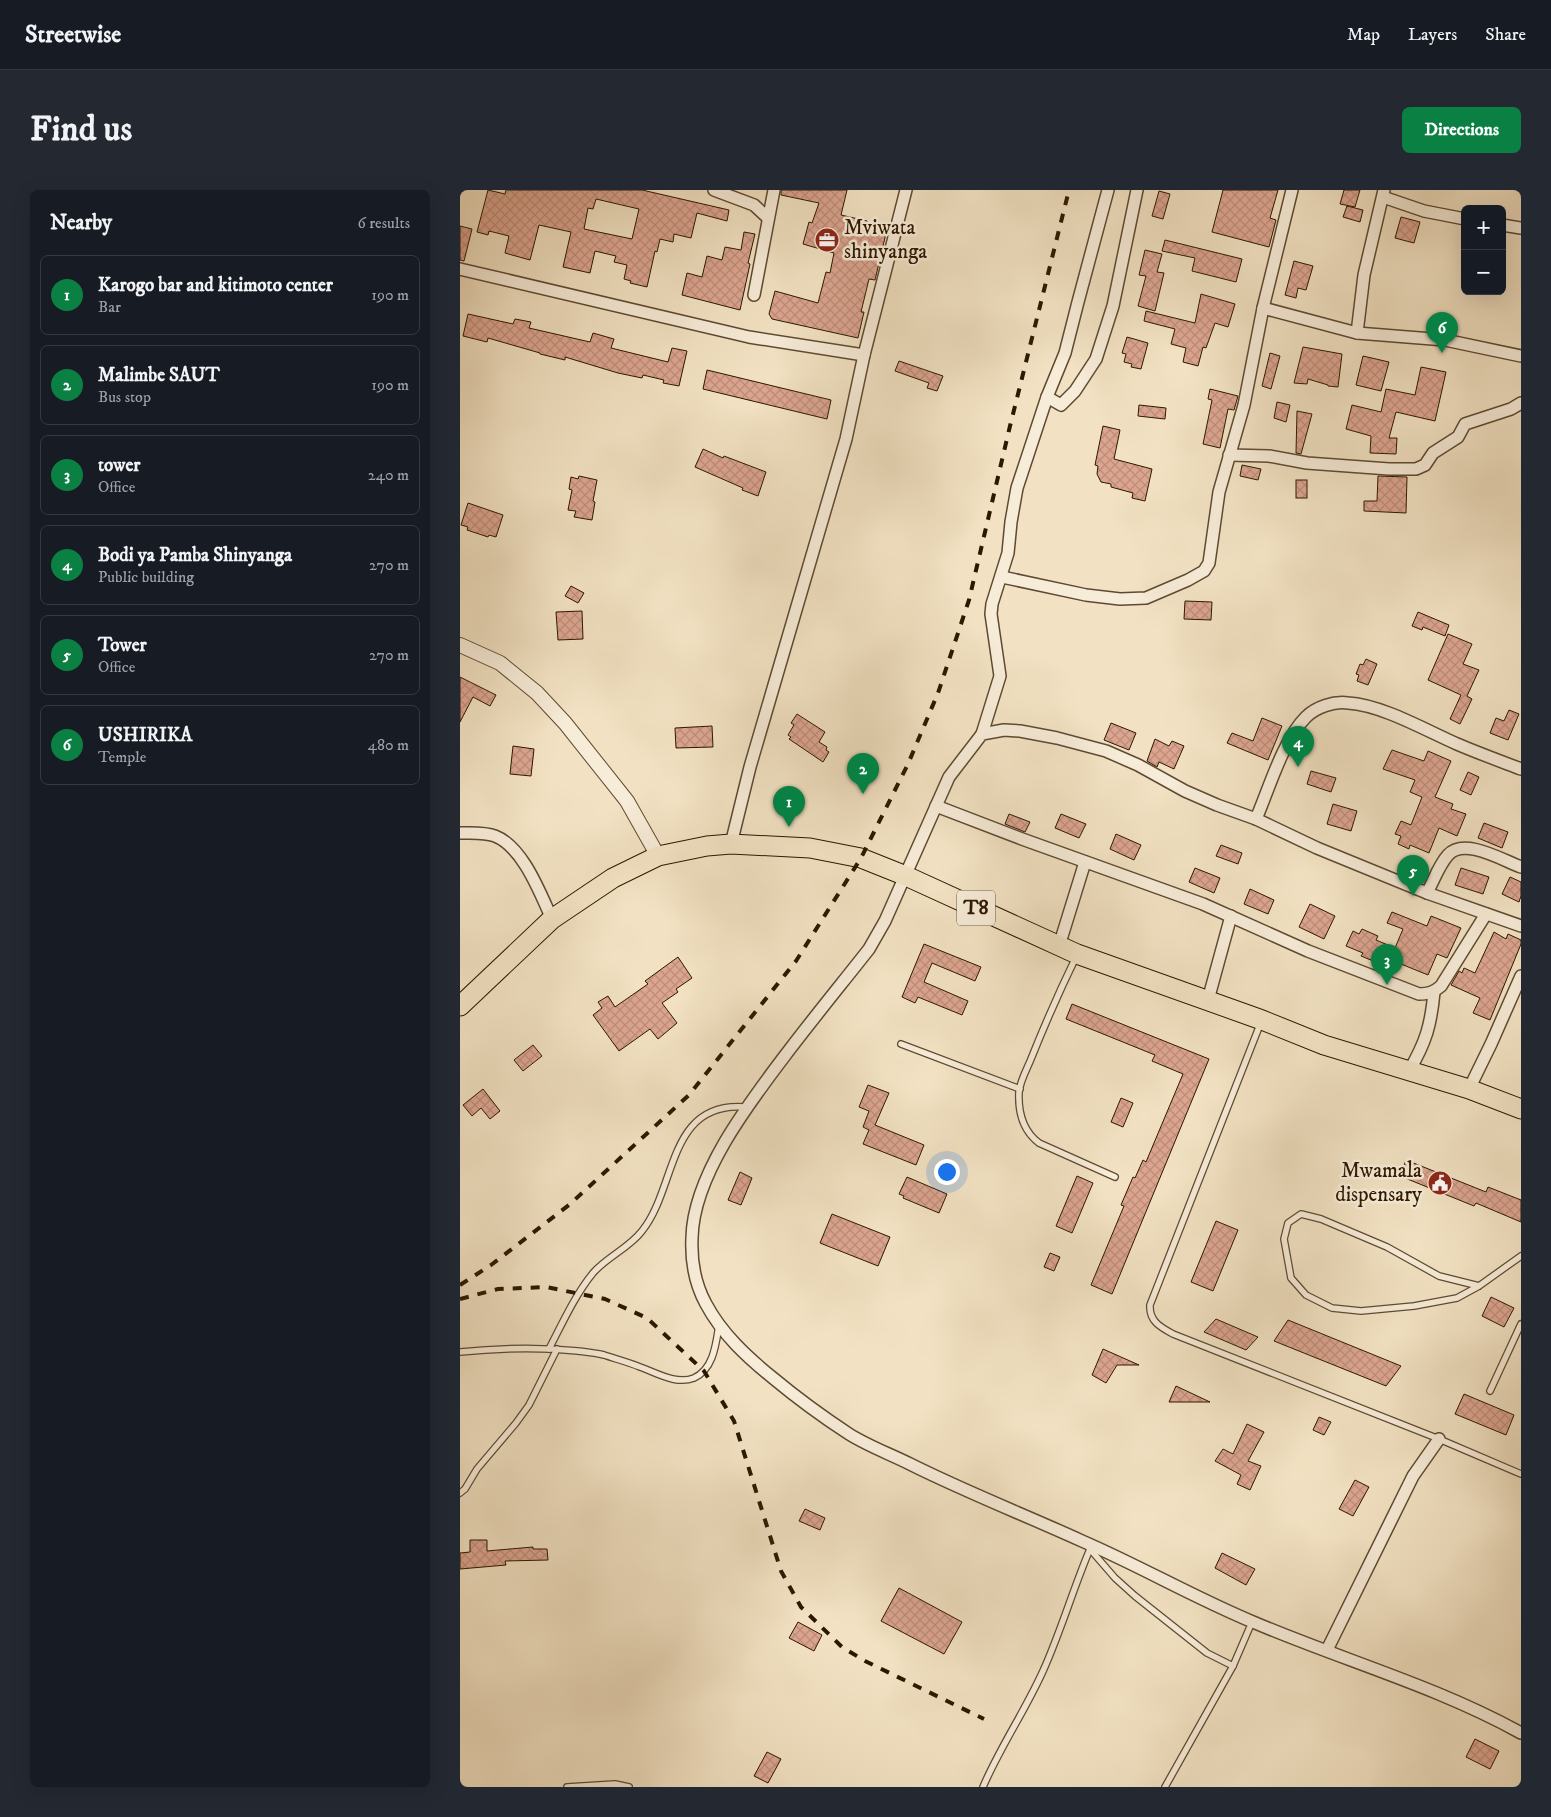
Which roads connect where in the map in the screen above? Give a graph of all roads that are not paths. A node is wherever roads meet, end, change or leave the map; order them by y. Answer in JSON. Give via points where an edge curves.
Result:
{"nodes":[{"id":1,"x":714,"y":190,"type":"edge"},
{"id":2,"x":774,"y":190,"type":"edge"},
{"id":3,"x":906,"y":190,"type":"edge"},
{"id":4,"x":1108,"y":190,"type":"edge"},
{"id":5,"x":1136,"y":190,"type":"edge"},
{"id":6,"x":1292,"y":190,"type":"edge"},
{"id":7,"x":1383,"y":193,"type":"edge"},
{"id":8,"x":768,"y":218,"type":"junction"},
{"id":9,"x":1461,"y":218,"type":"edge"},
{"id":10,"x":1506,"y":226,"type":"edge"},
{"id":11,"x":1521,"y":228,"type":"edge"},
{"id":12,"x":460,"y":269,"type":"edge"},
{"id":13,"x":754,"y":295,"type":"dead end"},
{"id":14,"x":1263,"y":308,"type":"junction"},
{"id":15,"x":1357,"y":333,"type":"junction"},
{"id":16,"x":864,"y":355,"type":"junction"},
{"id":17,"x":1521,"y":356,"type":"edge"},
{"id":18,"x":1047,"y":397,"type":"junction"},
{"id":19,"x":1521,"y":403,"type":"edge"},
{"id":20,"x":1228,"y":455,"type":"junction"},
{"id":21,"x":1002,"y":576,"type":"junction"},
{"id":22,"x":460,"y":644,"type":"edge"},
{"id":23,"x":982,"y":734,"type":"junction"},
{"id":24,"x":1521,"y":769,"type":"edge"},
{"id":25,"x":936,"y":806,"type":"junction"},
{"id":26,"x":1256,"y":819,"type":"junction"},
{"id":27,"x":460,"y":833,"type":"edge"},
{"id":28,"x":731,"y":844,"type":"junction"},
{"id":29,"x":658,"y":856,"type":"junction"},
{"id":30,"x":1085,"y":862,"type":"junction"},
{"id":31,"x":1521,"y":866,"type":"edge"},
{"id":32,"x":906,"y":876,"type":"junction"},
{"id":33,"x":1427,"y":893,"type":"junction"},
{"id":34,"x":1486,"y":914,"type":"junction"},
{"id":35,"x":1231,"y":916,"type":"junction"},
{"id":36,"x":552,"y":919,"type":"junction"},
{"id":37,"x":1521,"y":926,"type":"edge"},
{"id":38,"x":1058,"y":946,"type":"junction"},
{"id":39,"x":1077,"y":954,"type":"junction"},
{"id":40,"x":1521,"y":976,"type":"edge"},
{"id":41,"x":1434,"y":992,"type":"junction"},
{"id":42,"x":1208,"y":1000,"type":"junction"},
{"id":43,"x":460,"y":1006,"type":"edge"},
{"id":44,"x":1262,"y":1020,"type":"junction"},
{"id":45,"x":901,"y":1044,"type":"dead end"},
{"id":46,"x":1409,"y":1071,"type":"junction"},
{"id":47,"x":1020,"y":1089,"type":"junction"},
{"id":48,"x":1469,"y":1089,"type":"junction"},
{"id":49,"x":745,"y":1107,"type":"junction"},
{"id":50,"x":1521,"y":1109,"type":"edge"},
{"id":51,"x":1115,"y":1177,"type":"dead end"},
{"id":52,"x":1521,"y":1256,"type":"edge"},
{"id":53,"x":1479,"y":1286,"type":"junction"},
{"id":54,"x":1521,"y":1324,"type":"edge"},
{"id":55,"x":720,"y":1325,"type":"junction"},
{"id":56,"x":549,"y":1349,"type":"junction"},
{"id":57,"x":558,"y":1349,"type":"junction"},
{"id":58,"x":460,"y":1352,"type":"edge"},
{"id":59,"x":1490,"y":1391,"type":"dead end"},
{"id":60,"x":1439,"y":1439,"type":"junction"},
{"id":61,"x":1521,"y":1474,"type":"edge"},
{"id":62,"x":460,"y":1492,"type":"edge"},
{"id":63,"x":1087,"y":1546,"type":"junction"},
{"id":64,"x":1252,"y":1622,"type":"junction"},
{"id":65,"x":1327,"y":1650,"type":"junction"},
{"id":66,"x":1233,"y":1666,"type":"junction"},
{"id":67,"x":1521,"y":1733,"type":"edge"},
{"id":68,"x":566,"y":1787,"type":"edge"},
{"id":69,"x":629,"y":1787,"type":"edge"},
{"id":70,"x":983,"y":1787,"type":"edge"},
{"id":71,"x":1165,"y":1787,"type":"edge"}],
"edges":[{"from":1,"to":8,"type":"street","via":[[754,205]]},
{"from":2,"to":8,"type":"street"},
{"from":3,"to":16,"type":"street"},
{"from":4,"to":18,"type":"street","via":[[1065,353]]},
{"from":5,"to":18,"type":"street","via":[[1113,306],[1096,359],[1075,391],[1061,405]]},
{"from":6,"to":14,"type":"street"},
{"from":7,"to":9,"type":"street","via":[[1424,211]]},
{"from":7,"to":15,"type":"street","via":[[1364,275]]},
{"from":8,"to":13,"type":"street"},
{"from":10,"to":11,"type":"street"},
{"from":12,"to":16,"type":"street","via":[[749,337]]},
{"from":14,"to":15,"type":"street"},
{"from":14,"to":20,"type":"street","via":[[1244,405]]},
{"from":15,"to":17,"type":"street","via":[[1444,340]]},
{"from":16,"to":28,"type":"street","via":[[846,439],[750,767]]},
{"from":18,"to":21,"type":"street","via":[[1017,488]]},
{"from":19,"to":20,"type":"street","via":[[1465,424],[1458,437],[1416,469]]},
{"from":20,"to":21,"type":"street","via":[[1209,563],[1204,571],[1188,580],[1146,598],[1120,599],[1086,595]]},
{"from":21,"to":23,"type":"street","via":[[991,614],[1000,676]]},
{"from":22,"to":29,"type":"street","via":[[500,663],[543,699],[627,801]]},
{"from":23,"to":25,"type":"street","via":[[948,777]]},
{"from":23,"to":26,"type":"street","via":[[1020,731],[1106,751],[1185,791]]},
{"from":24,"to":26,"type":"street","via":[[1373,707],[1347,702],[1327,705],[1306,716],[1295,731]]},
{"from":25,"to":30,"type":"street"},
{"from":25,"to":32,"type":"street"},
{"from":26,"to":33,"type":"street"},
{"from":27,"to":36,"type":"street","via":[[495,836],[506,842],[520,856]]},
{"from":28,"to":29,"type":"highway","number":"T8"},
{"from":28,"to":32,"type":"highway","number":"T8","via":[[836,853],[861,858]]},
{"from":29,"to":36,"type":"highway","number":"T8","via":[[613,878]]},
{"from":30,"to":35,"type":"street"},
{"from":30,"to":38,"type":"street"},
{"from":31,"to":33,"type":"street","via":[[1470,847],[1455,849],[1448,855]]},
{"from":32,"to":38,"type":"highway","number":"T8"},
{"from":32,"to":49,"type":"street","via":[[869,949]]},
{"from":33,"to":34,"type":"street"},
{"from":34,"to":37,"type":"street"},
{"from":34,"to":41,"type":"street"},
{"from":35,"to":41,"type":"street","via":[[1372,977],[1419,994]]},
{"from":35,"to":42,"type":"street"},
{"from":36,"to":43,"type":"highway","number":"T8"},
{"from":38,"to":39,"type":"highway","number":"T8"},
{"from":39,"to":42,"type":"highway","number":"T8"},
{"from":39,"to":47,"type":"lane"},
{"from":40,"to":48,"type":"street"},
{"from":41,"to":46,"type":"street","via":[[1426,1039]]},
{"from":42,"to":44,"type":"highway","number":"T8"},
{"from":44,"to":46,"type":"highway","number":"T8","via":[[1324,1045]]},
{"from":44,"to":60,"type":"lane","via":[[1150,1305],[1153,1320],[1173,1334]]},
{"from":45,"to":47,"type":"lane"},
{"from":46,"to":48,"type":"highway","number":"T8"},
{"from":47,"to":51,"type":"lane","via":[[1021,1118],[1031,1136],[1039,1143]]},
{"from":48,"to":50,"type":"highway","number":"T8"},
{"from":49,"to":55,"type":"street","via":[[700,1195],[693,1224],[696,1277],[706,1305]]},
{"from":49,"to":56,"type":"lane","via":[[719,1108],[700,1119],[687,1132],[673,1159],[652,1216],[642,1232],[594,1272]]},
{"from":52,"to":53,"type":"lane"},
{"from":53,"to":53,"type":"lane","via":[[1457,1298],[1414,1306],[1361,1311],[1332,1308],[1306,1295],[1291,1278],[1284,1239],[1288,1223],[1301,1214],[1321,1219],[1386,1247],[1439,1276]]},
{"from":54,"to":59,"type":"lane"},
{"from":55,"to":57,"type":"lane","via":[[714,1353],[704,1371],[684,1380],[669,1378],[601,1354]]},
{"from":55,"to":63,"type":"street","via":[[748,1357],[789,1392],[851,1436]]},
{"from":56,"to":57,"type":"lane"},
{"from":56,"to":58,"type":"lane"},
{"from":57,"to":62,"type":"lane","via":[[529,1405]]},
{"from":60,"to":61,"type":"lane"},
{"from":60,"to":65,"type":"street","via":[[1413,1476]]},
{"from":63,"to":64,"type":"street"},
{"from":63,"to":66,"type":"lane","via":[[1136,1596],[1207,1653]]},
{"from":63,"to":70,"type":"lane","via":[[1056,1642]]},
{"from":64,"to":65,"type":"street"},
{"from":64,"to":66,"type":"lane"},
{"from":65,"to":67,"type":"street","via":[[1487,1715]]},
{"from":66,"to":71,"type":"lane"},
{"from":68,"to":69,"type":"lane","via":[[588,1784]]}]}
